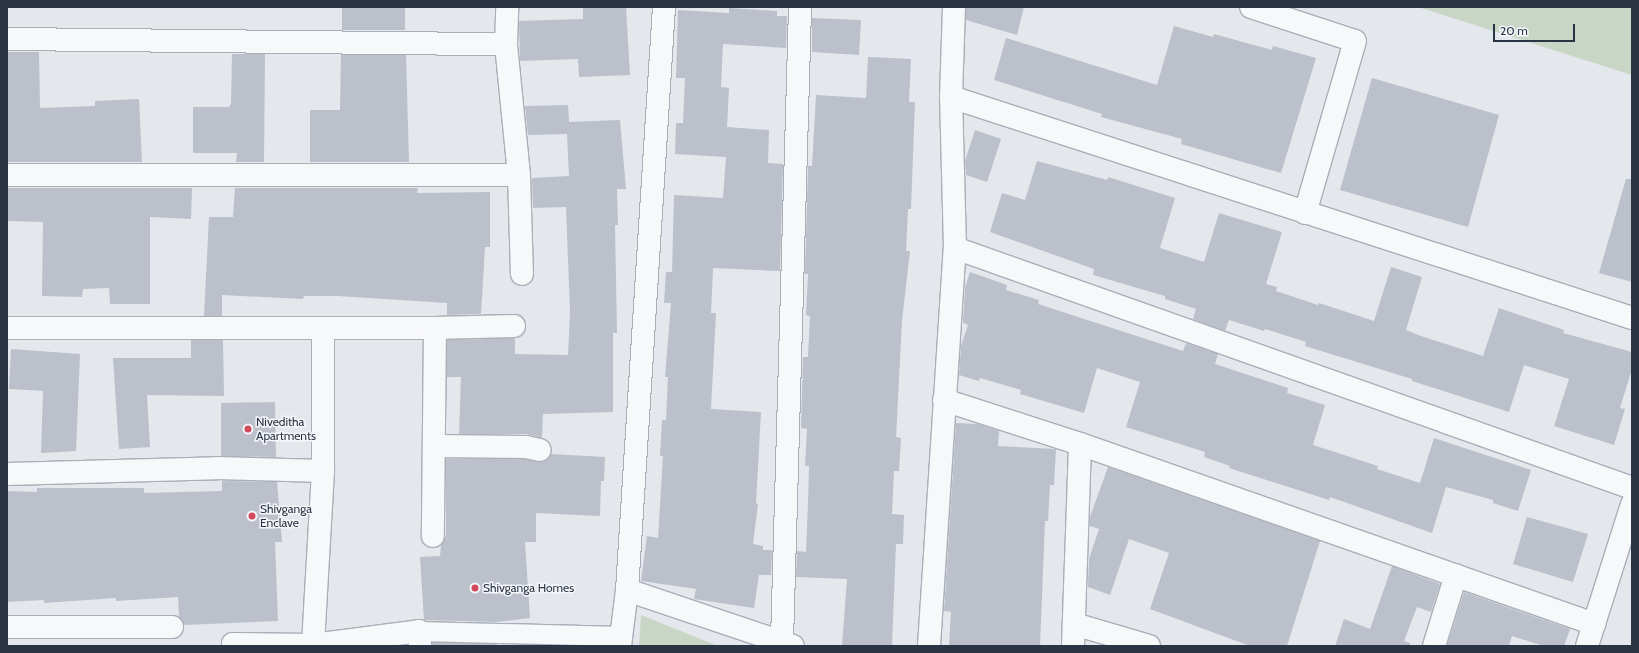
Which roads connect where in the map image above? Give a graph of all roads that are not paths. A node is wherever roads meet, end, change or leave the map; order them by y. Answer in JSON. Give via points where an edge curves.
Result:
{"nodes":[{"id":1,"x":507,"y":7,"type":"edge"},
{"id":2,"x":664,"y":7,"type":"edge"},
{"id":3,"x":800,"y":7,"type":"edge"},
{"id":4,"x":954,"y":7,"type":"edge"},
{"id":5,"x":1251,"y":7,"type":"edge"},
{"id":6,"x":7,"y":39,"type":"edge"},
{"id":7,"x":506,"y":44,"type":"junction"},
{"id":8,"x":951,"y":97,"type":"junction"},
{"id":9,"x":7,"y":175,"type":"edge"},
{"id":10,"x":518,"y":175,"type":"junction"},
{"id":11,"x":1305,"y":213,"type":"junction"},
{"id":12,"x":955,"y":248,"type":"junction"},
{"id":13,"x":522,"y":274,"type":"dead end"},
{"id":14,"x":1632,"y":318,"type":"edge"},
{"id":15,"x":514,"y":326,"type":"dead end"},
{"id":16,"x":7,"y":328,"type":"edge"},
{"id":17,"x":323,"y":328,"type":"junction"},
{"id":18,"x":435,"y":328,"type":"junction"},
{"id":19,"x":944,"y":400,"type":"junction"},
{"id":20,"x":1080,"y":444,"type":"junction"},
{"id":21,"x":434,"y":446,"type":"junction"},
{"id":22,"x":540,"y":450,"type":"dead end"},
{"id":23,"x":323,"y":471,"type":"junction"},
{"id":24,"x":7,"y":474,"type":"edge"},
{"id":25,"x":1632,"y":488,"type":"edge"},
{"id":26,"x":1632,"y":504,"type":"edge"},
{"id":27,"x":433,"y":536,"type":"dead end"},
{"id":28,"x":1456,"y":575,"type":"junction"},
{"id":29,"x":628,"y":590,"type":"junction"},
{"id":30,"x":1074,"y":624,"type":"junction"},
{"id":31,"x":1594,"y":624,"type":"junction"},
{"id":32,"x":7,"y":626,"type":"edge"},
{"id":33,"x":172,"y":627,"type":"dead end"},
{"id":34,"x":97,"y":637,"type":"edge"},
{"id":35,"x":419,"y":638,"type":"edge"},
{"id":36,"x":621,"y":641,"type":"edge"},
{"id":37,"x":787,"y":644,"type":"edge"},
{"id":38,"x":313,"y":645,"type":"edge"},
{"id":39,"x":233,"y":646,"type":"edge"},
{"id":40,"x":928,"y":646,"type":"edge"},
{"id":41,"x":1073,"y":646,"type":"edge"},
{"id":42,"x":1149,"y":646,"type":"edge"},
{"id":43,"x":1434,"y":646,"type":"edge"},
{"id":44,"x":1587,"y":646,"type":"edge"}],
"edges":[{"from":1,"to":7,"type":"street"},
{"from":2,"to":29,"type":"street"},
{"from":3,"to":37,"type":"street"},
{"from":4,"to":8,"type":"street"},
{"from":5,"to":11,"type":"street","via":[[1355,41]]},
{"from":6,"to":7,"type":"street"},
{"from":7,"to":10,"type":"street"},
{"from":8,"to":11,"type":"street"},
{"from":8,"to":12,"type":"street"},
{"from":9,"to":10,"type":"street"},
{"from":10,"to":13,"type":"street"},
{"from":11,"to":14,"type":"street"},
{"from":12,"to":19,"type":"street"},
{"from":12,"to":25,"type":"street"},
{"from":15,"to":18,"type":"street"},
{"from":16,"to":17,"type":"street"},
{"from":17,"to":18,"type":"street"},
{"from":17,"to":23,"type":"street"},
{"from":18,"to":21,"type":"street"},
{"from":19,"to":20,"type":"street"},
{"from":19,"to":40,"type":"street"},
{"from":20,"to":28,"type":"street"},
{"from":20,"to":30,"type":"street"},
{"from":21,"to":22,"type":"street","via":[[526,447]]},
{"from":21,"to":27,"type":"street"},
{"from":23,"to":24,"type":"street","via":[[217,468]]},
{"from":23,"to":38,"type":"street"},
{"from":26,"to":31,"type":"street"},
{"from":28,"to":31,"type":"street"},
{"from":28,"to":43,"type":"street"},
{"from":29,"to":36,"type":"street"},
{"from":29,"to":37,"type":"street"},
{"from":30,"to":41,"type":"street"},
{"from":30,"to":42,"type":"street"},
{"from":31,"to":44,"type":"street"},
{"from":32,"to":34,"type":"street"},
{"from":33,"to":34,"type":"street"},
{"from":35,"to":36,"type":"street"},
{"from":35,"to":38,"type":"street"},
{"from":38,"to":39,"type":"street"}]}
